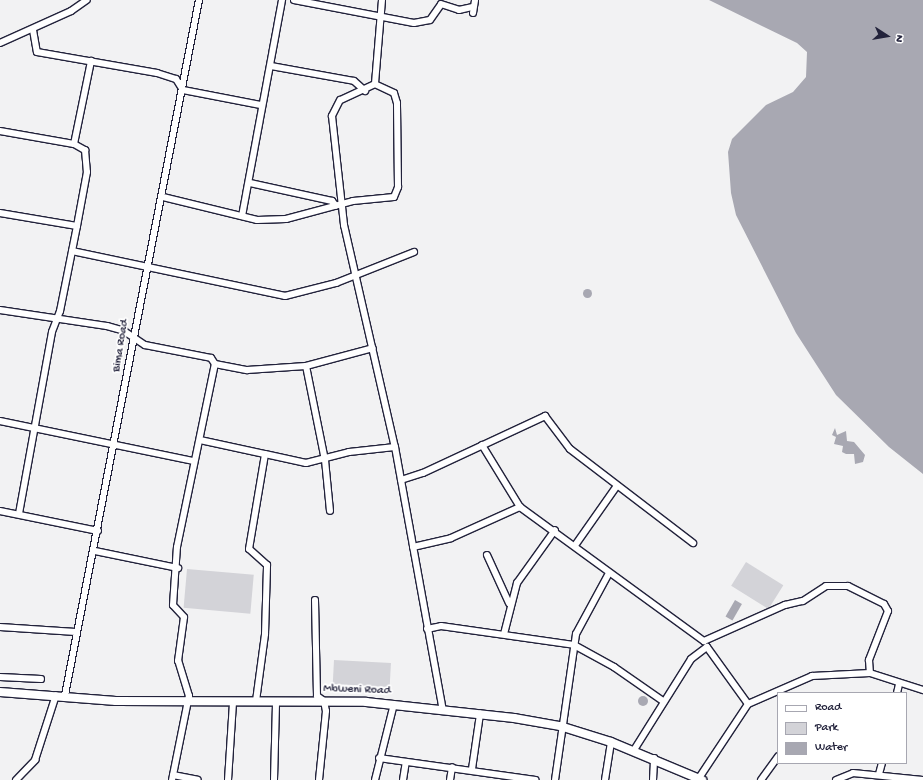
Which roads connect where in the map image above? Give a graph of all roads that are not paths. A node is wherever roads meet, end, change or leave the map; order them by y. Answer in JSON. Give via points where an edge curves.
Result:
{"nodes":[{"id":1,"x":87,"y":0,"type":"edge"},
{"id":2,"x":199,"y":0,"type":"edge"},
{"id":3,"x":282,"y":0,"type":"edge"},
{"id":4,"x":294,"y":0,"type":"edge"},
{"id":5,"x":337,"y":0,"type":"edge"},
{"id":6,"x":382,"y":0,"type":"edge"},
{"id":7,"x":475,"y":0,"type":"edge"},
{"id":8,"x":336,"y":7,"type":"junction"},
{"id":9,"x":381,"y":15,"type":"junction"},
{"id":10,"x":33,"y":30,"type":"junction"},
{"id":11,"x":0,"y":43,"type":"edge"},
{"id":12,"x":91,"y":61,"type":"junction"},
{"id":13,"x":271,"y":66,"type":"junction"},
{"id":14,"x":375,"y":84,"type":"junction"},
{"id":15,"x":183,"y":90,"type":"junction"},
{"id":16,"x":365,"y":91,"type":"junction"},
{"id":17,"x":261,"y":105,"type":"junction"},
{"id":18,"x":0,"y":131,"type":"edge"},
{"id":19,"x":74,"y":144,"type":"junction"},
{"id":20,"x":250,"y":183,"type":"junction"},
{"id":21,"x":163,"y":197,"type":"junction"},
{"id":22,"x":338,"y":205,"type":"junction"},
{"id":23,"x":0,"y":213,"type":"edge"},
{"id":24,"x":242,"y":216,"type":"junction"},
{"id":25,"x":77,"y":226,"type":"junction"},
{"id":26,"x":72,"y":251,"type":"junction"},
{"id":27,"x":414,"y":252,"type":"dead end"},
{"id":28,"x":148,"y":268,"type":"junction"},
{"id":29,"x":355,"y":276,"type":"junction"},
{"id":30,"x":0,"y":310,"type":"edge"},
{"id":31,"x":56,"y":321,"type":"junction"},
{"id":32,"x":134,"y":340,"type":"junction"},
{"id":33,"x":372,"y":348,"type":"junction"},
{"id":34,"x":215,"y":364,"type":"junction"},
{"id":35,"x":306,"y":366,"type":"junction"},
{"id":36,"x":0,"y":421,"type":"edge"},
{"id":37,"x":36,"y":427,"type":"junction"},
{"id":38,"x":200,"y":440,"type":"junction"},
{"id":39,"x":114,"y":443,"type":"junction"},
{"id":40,"x":482,"y":445,"type":"junction"},
{"id":41,"x":395,"y":447,"type":"junction"},
{"id":42,"x":265,"y":454,"type":"junction"},
{"id":43,"x":325,"y":460,"type":"junction"},
{"id":44,"x":194,"y":461,"type":"junction"},
{"id":45,"x":401,"y":480,"type":"junction"},
{"id":46,"x":616,"y":487,"type":"junction"},
{"id":47,"x":520,"y":506,"type":"junction"},
{"id":48,"x":0,"y":511,"type":"edge"},
{"id":49,"x":330,"y":511,"type":"dead end"},
{"id":50,"x":19,"y":514,"type":"junction"},
{"id":51,"x":555,"y":530,"type":"junction"},
{"id":52,"x":98,"y":531,"type":"junction"},
{"id":53,"x":693,"y":543,"type":"dead end"},
{"id":54,"x":576,"y":544,"type":"junction"},
{"id":55,"x":413,"y":548,"type":"junction"},
{"id":56,"x":95,"y":551,"type":"junction"},
{"id":57,"x":487,"y":555,"type":"dead end"},
{"id":58,"x":178,"y":568,"type":"junction"},
{"id":59,"x":609,"y":573,"type":"junction"},
{"id":60,"x":315,"y":600,"type":"dead end"},
{"id":61,"x":509,"y":603,"type":"junction"},
{"id":62,"x":0,"y":627,"type":"edge"},
{"id":63,"x":427,"y":629,"type":"junction"},
{"id":64,"x":76,"y":632,"type":"junction"},
{"id":65,"x":504,"y":634,"type":"junction"},
{"id":66,"x":706,"y":644,"type":"junction"},
{"id":67,"x":574,"y":646,"type":"junction"},
{"id":68,"x":870,"y":673,"type":"junction"},
{"id":69,"x":0,"y":677,"type":"edge"},
{"id":70,"x":41,"y":679,"type":"dead end"},
{"id":71,"x":899,"y":684,"type":"junction"},
{"id":72,"x":923,"y":690,"type":"edge"},
{"id":73,"x":0,"y":692,"type":"edge"},
{"id":74,"x":897,"y":692,"type":"edge"},
{"id":75,"x":56,"y":695,"type":"junction"},
{"id":76,"x":65,"y":695,"type":"junction"},
{"id":77,"x":256,"y":701,"type":"junction"},
{"id":78,"x":276,"y":701,"type":"junction"},
{"id":79,"x":324,"y":701,"type":"junction"},
{"id":80,"x":663,"y":701,"type":"junction"},
{"id":81,"x":233,"y":702,"type":"junction"},
{"id":82,"x":188,"y":703,"type":"junction"},
{"id":83,"x":394,"y":704,"type":"junction"},
{"id":84,"x":748,"y":704,"type":"junction"},
{"id":85,"x":443,"y":710,"type":"junction"},
{"id":86,"x":480,"y":714,"type":"junction"},
{"id":87,"x":560,"y":726,"type":"junction"},
{"id":88,"x":612,"y":742,"type":"junction"},
{"id":89,"x":634,"y":750,"type":"junction"},
{"id":90,"x":379,"y":758,"type":"junction"},
{"id":91,"x":654,"y":758,"type":"junction"},
{"id":92,"x":777,"y":758,"type":"edge"},
{"id":93,"x":406,"y":762,"type":"junction"},
{"id":94,"x":882,"y":764,"type":"edge"},
{"id":95,"x":452,"y":767,"type":"junction"},
{"id":96,"x":472,"y":769,"type":"junction"},
{"id":97,"x":879,"y":774,"type":"junction"},
{"id":98,"x":173,"y":777,"type":"edge"},
{"id":99,"x":507,"y":778,"type":"edge"},
{"id":100,"x":700,"y":779,"type":"edge"},
{"id":101,"x":16,"y":780,"type":"edge"},
{"id":102,"x":198,"y":780,"type":"edge"},
{"id":103,"x":228,"y":780,"type":"edge"},
{"id":104,"x":274,"y":780,"type":"edge"},
{"id":105,"x":319,"y":780,"type":"edge"},
{"id":106,"x":375,"y":780,"type":"edge"},
{"id":107,"x":404,"y":780,"type":"edge"},
{"id":108,"x":450,"y":780,"type":"edge"},
{"id":109,"x":535,"y":780,"type":"edge"},
{"id":110,"x":555,"y":780,"type":"edge"},
{"id":111,"x":605,"y":780,"type":"edge"},
{"id":112,"x":653,"y":780,"type":"edge"},
{"id":113,"x":761,"y":780,"type":"edge"},
{"id":114,"x":836,"y":780,"type":"edge"},
{"id":115,"x":923,"y":780,"type":"edge"}],
"edges":[{"from":1,"to":10,"type":"street"},
{"from":2,"to":15,"type":"street","name":"Bima Road"},
{"from":3,"to":13,"type":"street"},
{"from":4,"to":8,"type":"street"},
{"from":5,"to":8,"type":"street"},
{"from":6,"to":9,"type":"street"},
{"from":7,"to":9,"type":"street","via":[[472,10],[458,10],[441,4],[423,24],[395,21]]},
{"from":8,"to":9,"type":"street"},
{"from":9,"to":14,"type":"street"},
{"from":10,"to":11,"type":"street"},
{"from":10,"to":12,"type":"street","via":[[36,51]]},
{"from":12,"to":15,"type":"street","via":[[167,75],[176,79]]},
{"from":12,"to":19,"type":"street"},
{"from":13,"to":16,"type":"street","via":[[354,81]]},
{"from":13,"to":17,"type":"street"},
{"from":14,"to":16,"type":"street"},
{"from":14,"to":22,"type":"street","via":[[394,93],[398,103],[397,193],[390,199]]},
{"from":15,"to":17,"type":"street"},
{"from":15,"to":21,"type":"street","name":"Bima Road"},
{"from":16,"to":22,"type":"street","via":[[340,100],[333,112]]},
{"from":17,"to":20,"type":"street"},
{"from":18,"to":19,"type":"street"},
{"from":19,"to":25,"type":"street","via":[[85,150],[88,158]]},
{"from":20,"to":22,"type":"street","via":[[332,201]]},
{"from":20,"to":24,"type":"street"},
{"from":21,"to":24,"type":"street"},
{"from":21,"to":28,"type":"street","name":"Bima Road"},
{"from":22,"to":24,"type":"street","via":[[286,219],[257,220]]},
{"from":22,"to":29,"type":"street"},
{"from":23,"to":25,"type":"street"},
{"from":25,"to":26,"type":"street"},
{"from":26,"to":28,"type":"street"},
{"from":26,"to":31,"type":"street"},
{"from":27,"to":29,"type":"street"},
{"from":28,"to":29,"type":"street","via":[[285,296]]},
{"from":28,"to":32,"type":"street","name":"Bima Road"},
{"from":29,"to":33,"type":"street"},
{"from":30,"to":31,"type":"street"},
{"from":31,"to":32,"type":"street","via":[[107,326],[124,331]]},
{"from":31,"to":37,"type":"street"},
{"from":32,"to":34,"type":"street","via":[[211,358]]},
{"from":32,"to":39,"type":"street","name":"Bima Road"},
{"from":33,"to":35,"type":"street"},
{"from":33,"to":41,"type":"street"},
{"from":34,"to":35,"type":"street","via":[[247,370]]},
{"from":34,"to":38,"type":"street"},
{"from":35,"to":43,"type":"street"},
{"from":36,"to":37,"type":"street"},
{"from":37,"to":39,"type":"street"},
{"from":37,"to":50,"type":"street"},
{"from":38,"to":42,"type":"street"},
{"from":38,"to":44,"type":"street"},
{"from":39,"to":44,"type":"street"},
{"from":39,"to":52,"type":"street","name":"Bima Road"},
{"from":40,"to":45,"type":"street"},
{"from":40,"to":46,"type":"street","via":[[545,416],[570,449]]},
{"from":40,"to":47,"type":"street"},
{"from":41,"to":43,"type":"street","via":[[349,452]]},
{"from":41,"to":45,"type":"street"},
{"from":42,"to":43,"type":"street","via":[[300,463]]},
{"from":42,"to":77,"type":"street","via":[[249,549],[267,565],[265,634]]},
{"from":43,"to":49,"type":"street"},
{"from":44,"to":58,"type":"street","via":[[178,547]]},
{"from":45,"to":55,"type":"street"},
{"from":46,"to":53,"type":"street"},
{"from":46,"to":54,"type":"street"},
{"from":47,"to":51,"type":"street"},
{"from":47,"to":55,"type":"street","via":[[451,538]]},
{"from":48,"to":50,"type":"street"},
{"from":50,"to":52,"type":"street"},
{"from":51,"to":54,"type":"street"},
{"from":51,"to":61,"type":"street","via":[[524,569]]},
{"from":52,"to":56,"type":"street","name":"Bima Road"},
{"from":54,"to":59,"type":"street"},
{"from":55,"to":63,"type":"street"},
{"from":56,"to":58,"type":"street"},
{"from":56,"to":64,"type":"street","name":"Bima Road"},
{"from":57,"to":61,"type":"street"},
{"from":58,"to":82,"type":"street","via":[[173,605],[184,617],[178,661]]},
{"from":59,"to":66,"type":"street"},
{"from":59,"to":67,"type":"street","via":[[580,623]]},
{"from":60,"to":79,"type":"street","via":[[317,696]]},
{"from":61,"to":65,"type":"street"},
{"from":62,"to":64,"type":"street"},
{"from":63,"to":65,"type":"street","via":[[441,626]]},
{"from":63,"to":85,"type":"street"},
{"from":64,"to":76,"type":"street","name":"Bima Road"},
{"from":65,"to":67,"type":"street"},
{"from":66,"to":68,"type":"street","via":[[785,604],[803,601],[826,586],[848,586],[884,604],[888,611],[870,660]]},
{"from":66,"to":80,"type":"street","via":[[691,659]]},
{"from":66,"to":84,"type":"street"},
{"from":67,"to":80,"type":"street","via":[[614,667]]},
{"from":67,"to":87,"type":"street"},
{"from":68,"to":71,"type":"street"},
{"from":68,"to":84,"type":"street","via":[[812,676]]},
{"from":69,"to":70,"type":"street"},
{"from":71,"to":72,"type":"street"},
{"from":71,"to":74,"type":"street"},
{"from":73,"to":75,"type":"street","name":"Mbweni Road"},
{"from":75,"to":76,"type":"street","name":"Mbweni Road"},
{"from":75,"to":101,"type":"street","via":[[35,760]]},
{"from":76,"to":82,"type":"street","name":"Mbweni Road"},
{"from":77,"to":78,"type":"street","name":"Mbweni Road"},
{"from":77,"to":81,"type":"street","name":"Mbweni Road"},
{"from":78,"to":79,"type":"street","name":"Mbweni Road"},
{"from":78,"to":104,"type":"street"},
{"from":79,"to":83,"type":"street","name":"Mbweni Road"},
{"from":79,"to":105,"type":"street","via":[[326,712]]},
{"from":80,"to":89,"type":"street"},
{"from":81,"to":82,"type":"street","name":"Mbweni Road"},
{"from":81,"to":103,"type":"street"},
{"from":82,"to":98,"type":"street"},
{"from":83,"to":85,"type":"street","name":"Mbweni Road"},
{"from":83,"to":90,"type":"street"},
{"from":84,"to":100,"type":"street"},
{"from":85,"to":86,"type":"street","name":"Mbweni Road"},
{"from":86,"to":87,"type":"street","name":"Mbweni Road"},
{"from":86,"to":96,"type":"street"},
{"from":87,"to":88,"type":"street","name":"Mbweni Road"},
{"from":87,"to":110,"type":"street"},
{"from":88,"to":89,"type":"street","name":"Mbweni Road"},
{"from":88,"to":111,"type":"street"},
{"from":89,"to":91,"type":"street","name":"Mbweni Road"},
{"from":90,"to":93,"type":"street"},
{"from":90,"to":106,"type":"street"},
{"from":91,"to":100,"type":"street","name":"Mbweni Road"},
{"from":91,"to":112,"type":"street"},
{"from":92,"to":113,"type":"street"},
{"from":93,"to":95,"type":"street"},
{"from":93,"to":107,"type":"street"},
{"from":94,"to":97,"type":"street"},
{"from":95,"to":96,"type":"street"},
{"from":95,"to":108,"type":"street"},
{"from":96,"to":99,"type":"street"},
{"from":97,"to":114,"type":"street","via":[[853,773]]},
{"from":97,"to":115,"type":"street"},
{"from":98,"to":102,"type":"street"},
{"from":99,"to":109,"type":"street"}]}
